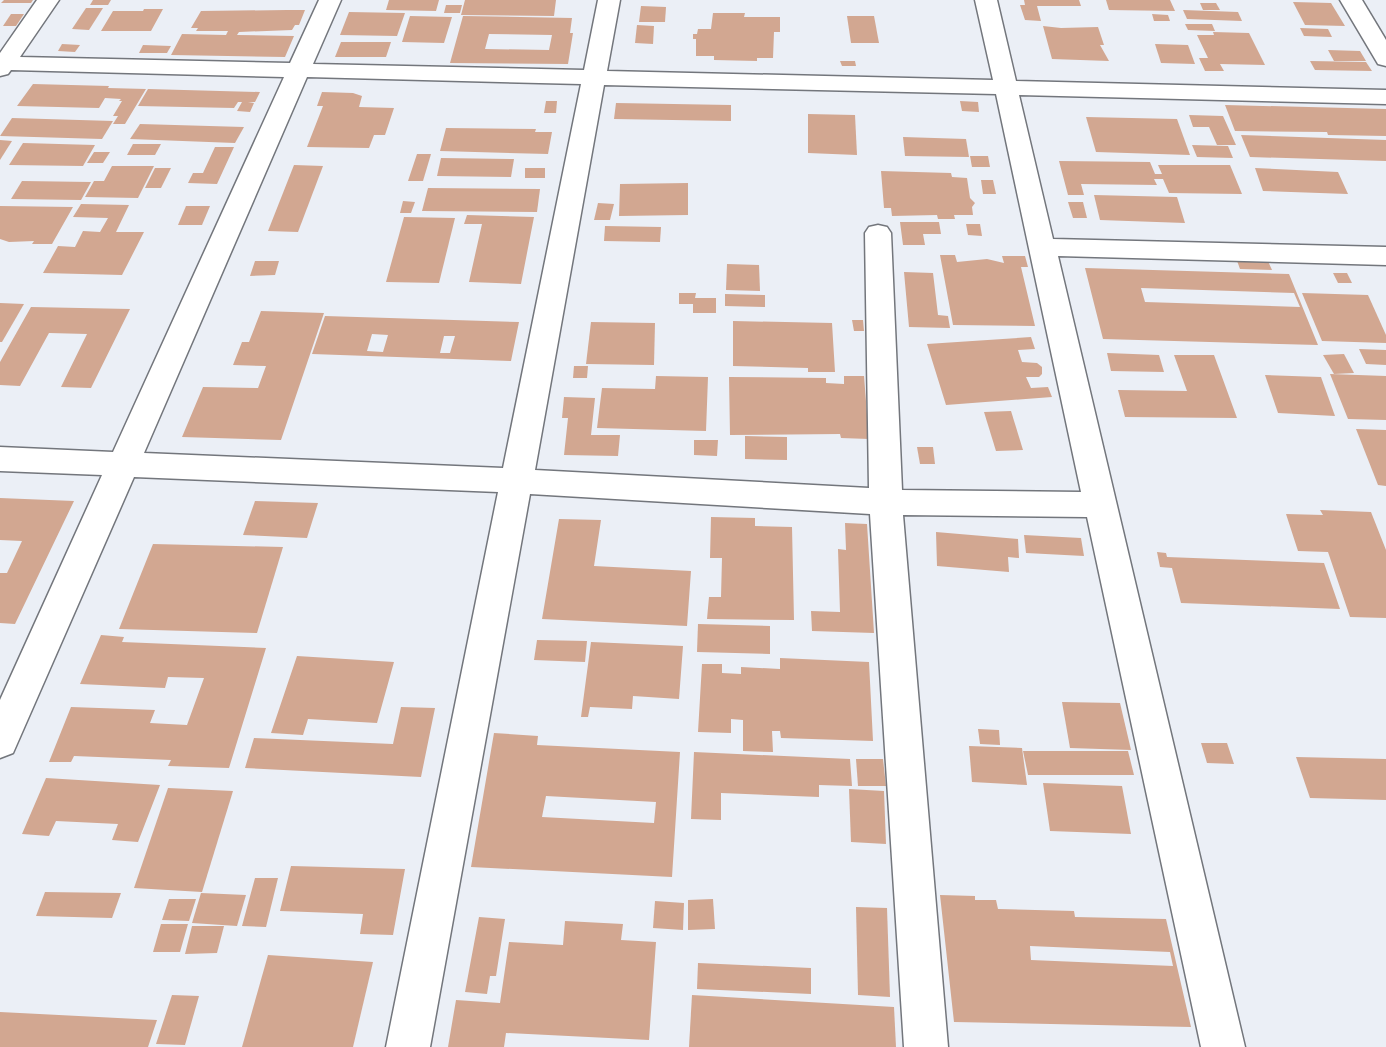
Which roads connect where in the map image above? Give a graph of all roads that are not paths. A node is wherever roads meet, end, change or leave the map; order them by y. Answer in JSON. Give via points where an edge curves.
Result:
{"nodes":[{"id":1,"x":48,"y":0,"type":"edge"},
{"id":2,"x":330,"y":0,"type":"edge"},
{"id":3,"x":609,"y":0,"type":"edge"},
{"id":4,"x":986,"y":0,"type":"edge"},
{"id":5,"x":1351,"y":0,"type":"edge"},
{"id":6,"x":1386,"y":59,"type":"edge"},
{"id":7,"x":2,"y":65,"type":"edge"},
{"id":8,"x":299,"y":70,"type":"junction"},
{"id":9,"x":595,"y":78,"type":"junction"},
{"id":10,"x":1007,"y":88,"type":"junction"},
{"id":11,"x":1386,"y":97,"type":"edge"},
{"id":12,"x":878,"y":233,"type":"dead end"},
{"id":13,"x":1042,"y":248,"type":"junction"},
{"id":14,"x":1386,"y":256,"type":"edge"},
{"id":15,"x":0,"y":459,"type":"edge"},
{"id":16,"x":123,"y":465,"type":"junction"},
{"id":17,"x":518,"y":481,"type":"junction"},
{"id":18,"x":886,"y":502,"type":"junction"},
{"id":19,"x":1101,"y":506,"type":"junction"},
{"id":20,"x":0,"y":741,"type":"edge"},
{"id":21,"x":408,"y":1047,"type":"edge"},
{"id":22,"x":926,"y":1047,"type":"edge"},
{"id":23,"x":1224,"y":1047,"type":"edge"}],
"edges":[{"from":1,"to":7,"type":"street"},
{"from":2,"to":8,"type":"street"},
{"from":3,"to":9,"type":"street"},
{"from":4,"to":10,"type":"street"},
{"from":5,"to":6,"type":"street"},
{"from":7,"to":8,"type":"street"},
{"from":8,"to":9,"type":"street"},
{"from":8,"to":16,"type":"street"},
{"from":9,"to":10,"type":"street"},
{"from":9,"to":17,"type":"street"},
{"from":10,"to":11,"type":"street"},
{"from":10,"to":13,"type":"street"},
{"from":12,"to":18,"type":"street"},
{"from":13,"to":14,"type":"street"},
{"from":13,"to":19,"type":"street"},
{"from":15,"to":16,"type":"street"},
{"from":16,"to":17,"type":"street"},
{"from":16,"to":20,"type":"street"},
{"from":17,"to":18,"type":"street"},
{"from":17,"to":21,"type":"street"},
{"from":18,"to":19,"type":"street"},
{"from":18,"to":22,"type":"street"},
{"from":19,"to":23,"type":"street"}]}
